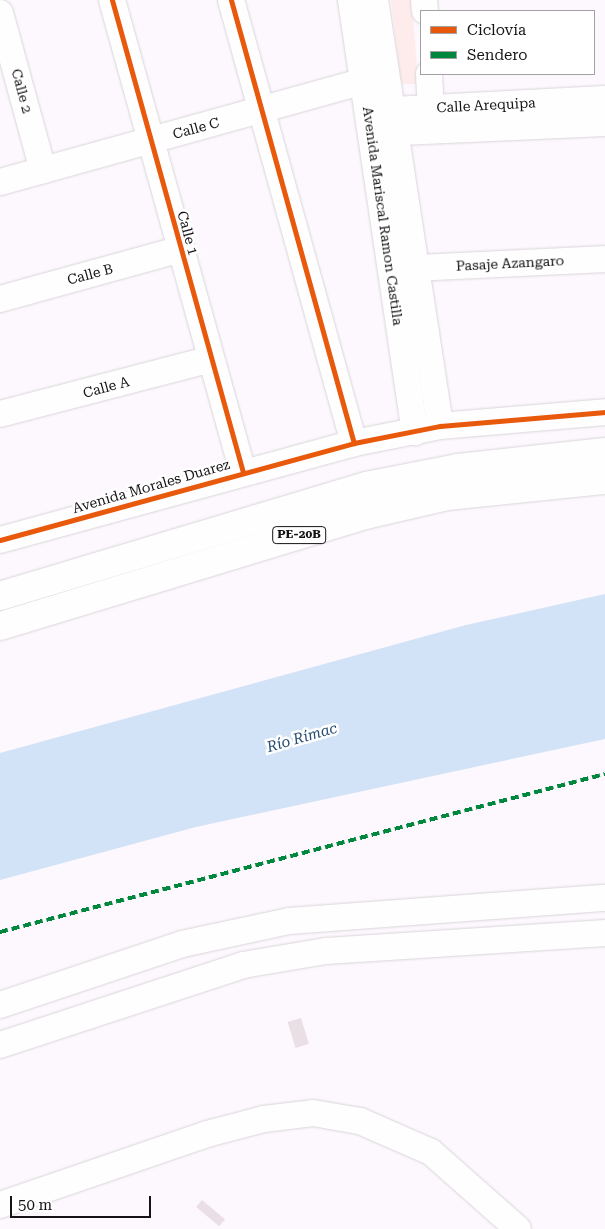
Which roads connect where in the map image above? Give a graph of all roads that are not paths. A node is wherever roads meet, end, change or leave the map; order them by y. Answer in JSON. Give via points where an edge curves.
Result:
{"nodes":[{"id":1,"x":112,"y":0,"type":"edge"},
{"id":2,"x":231,"y":0,"type":"edge"},
{"id":3,"x":351,"y":0,"type":"edge"},
{"id":4,"x":375,"y":0,"type":"edge"},
{"id":5,"x":0,"y":13,"type":"edge"},
{"id":6,"x":429,"y":75,"type":"edge"},
{"id":7,"x":363,"y":81,"type":"junction"},
{"id":8,"x":605,"y":99,"type":"edge"},
{"id":9,"x":430,"y":108,"type":"junction"},
{"id":10,"x":261,"y":110,"type":"junction"},
{"id":11,"x":380,"y":121,"type":"junction"},
{"id":12,"x":605,"y":123,"type":"edge"},
{"id":13,"x":151,"y":140,"type":"junction"},
{"id":14,"x":43,"y":170,"type":"junction"},
{"id":15,"x":0,"y":182,"type":"edge"},
{"id":16,"x":181,"y":249,"type":"junction"},
{"id":17,"x":605,"y":259,"type":"edge"},
{"id":18,"x":415,"y":268,"type":"junction"},
{"id":19,"x":0,"y":299,"type":"edge"},
{"id":20,"x":211,"y":360,"type":"junction"},
{"id":21,"x":605,"y":412,"type":"edge"},
{"id":22,"x":0,"y":414,"type":"edge"},
{"id":23,"x":440,"y":426,"type":"junction"},
{"id":24,"x":415,"y":432,"type":"junction"},
{"id":25,"x":354,"y":443,"type":"junction"},
{"id":26,"x":605,"y":452,"type":"edge"},
{"id":27,"x":243,"y":472,"type":"junction"},
{"id":28,"x":605,"y":480,"type":"edge"},
{"id":29,"x":0,"y":540,"type":"edge"},
{"id":30,"x":0,"y":596,"type":"edge"},
{"id":31,"x":0,"y":626,"type":"edge"},
{"id":32,"x":605,"y":898,"type":"edge"},
{"id":33,"x":605,"y":933,"type":"edge"},
{"id":34,"x":0,"y":1005,"type":"edge"},
{"id":35,"x":0,"y":1045,"type":"edge"},
{"id":36,"x":0,"y":1206,"type":"edge"},
{"id":37,"x":518,"y":1229,"type":"edge"}],
"edges":[{"from":1,"to":13,"type":"street","name":"Calle 1"},
{"from":2,"to":10,"type":"street"},
{"from":3,"to":7,"type":"street","name":"Avenida Mariscal Ramon Castilla"},
{"from":4,"to":11,"type":"street","name":"Avenida Mariscal Ramon Castilla"},
{"from":5,"to":14,"type":"street","name":"Calle 2"},
{"from":6,"to":9,"type":"street"},
{"from":7,"to":10,"type":"street","name":"Calle C"},
{"from":7,"to":11,"type":"street","name":"Avenida Mariscal Ramon Castilla"},
{"from":8,"to":9,"type":"street","name":"Calle Arequipa"},
{"from":9,"to":11,"type":"street","name":"Calle Arequipa"},
{"from":10,"to":13,"type":"street","name":"Calle C"},
{"from":10,"to":25,"type":"street"},
{"from":11,"to":12,"type":"street","name":"Calle Arequipa"},
{"from":11,"to":18,"type":"street","name":"Avenida Mariscal Ramon Castilla"},
{"from":11,"to":24,"type":"street","name":"Avenida Mariscal Ramon Castilla"},
{"from":13,"to":14,"type":"street","name":"Calle C"},
{"from":13,"to":16,"type":"street","name":"Calle 1"},
{"from":14,"to":15,"type":"street","name":"Calle C"},
{"from":16,"to":19,"type":"street","name":"Calle B"},
{"from":16,"to":20,"type":"street","name":"Calle 1"},
{"from":17,"to":18,"type":"street","name":"Pasaje Azangaro"},
{"from":18,"to":23,"type":"street","name":"Avenida Mariscal Ramon Castilla"},
{"from":20,"to":22,"type":"street","name":"Calle A"},
{"from":20,"to":27,"type":"street","name":"Calle 1"},
{"from":21,"to":23,"type":"street","name":"Avenida Morales Duarez"},
{"from":23,"to":24,"type":"street","name":"Avenida Morales Duarez"},
{"from":24,"to":25,"type":"street","name":"Avenida Morales Duarez"},
{"from":25,"to":27,"type":"street","name":"Avenida Morales Duarez"},
{"from":26,"to":30,"type":"highway","number":"PE-20B","via":[[468,466],[366,486]]},
{"from":27,"to":29,"type":"street","name":"Avenida Morales Duarez"},
{"from":28,"to":31,"type":"highway","number":"PE-20B","via":[[447,496],[365,515]]},
{"from":32,"to":34,"type":"street","via":[[347,914],[280,923],[182,944]]},
{"from":33,"to":35,"type":"street","via":[[326,951],[243,965]]},
{"from":36,"to":37,"type":"street","via":[[207,1134],[264,1119],[313,1113],[360,1121],[431,1152]]}]}
